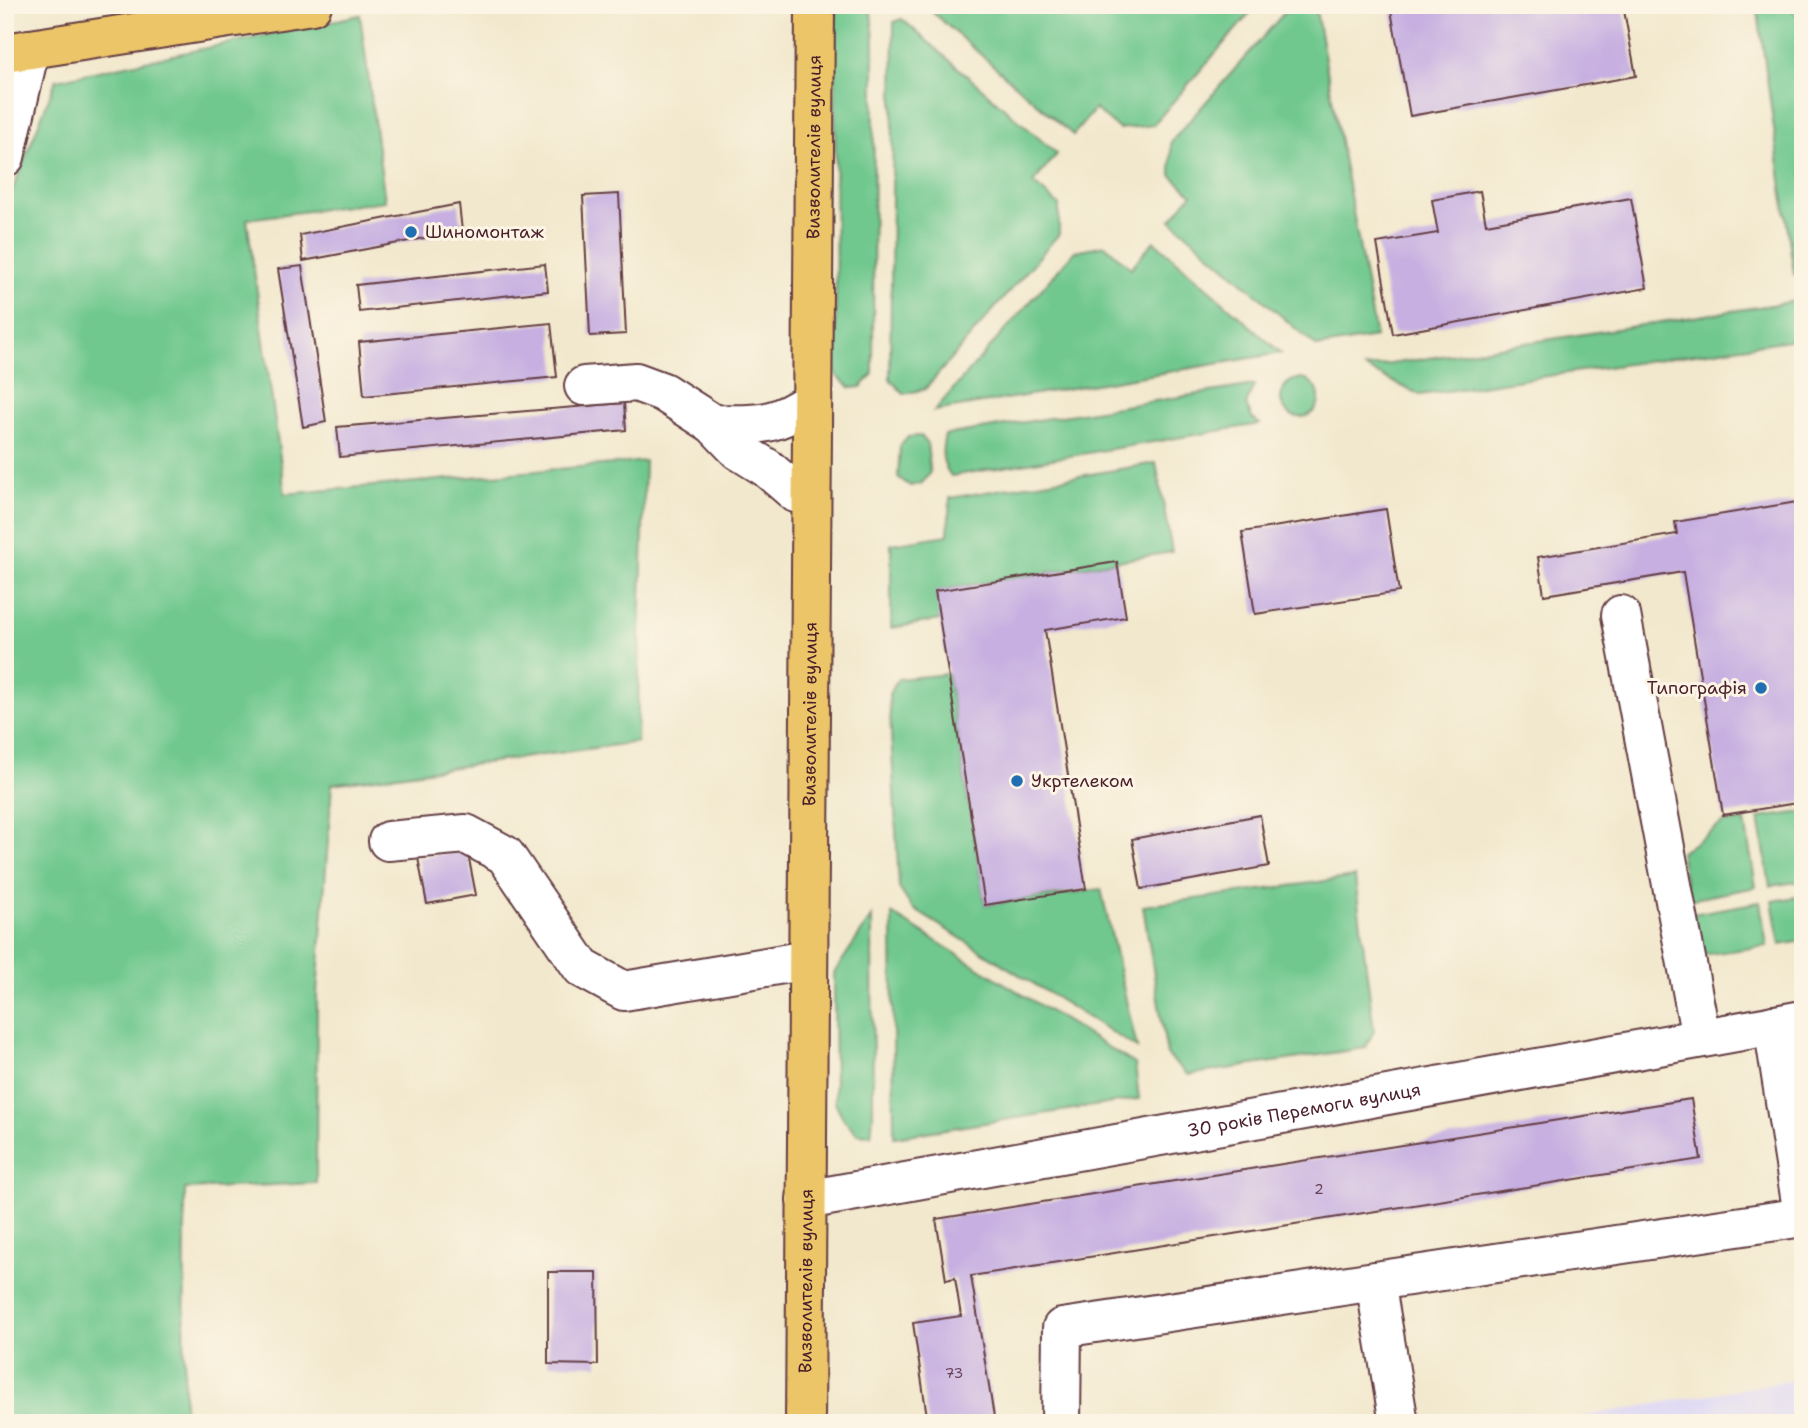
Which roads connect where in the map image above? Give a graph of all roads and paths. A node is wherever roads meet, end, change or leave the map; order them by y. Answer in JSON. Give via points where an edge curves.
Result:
{"nodes":[{"id":1,"x":312,"y":5,"type":"edge"},
{"id":2,"x":815,"y":5,"type":"edge"},
{"id":3,"x":18,"y":51,"type":"edge"},
{"id":4,"x":5,"y":157,"type":"edge"},
{"id":5,"x":584,"y":386,"type":"dead end"},
{"id":6,"x":811,"y":401,"type":"junction"},
{"id":7,"x":713,"y":424,"type":"junction"},
{"id":8,"x":810,"y":493,"type":"junction"},
{"id":9,"x":1621,"y":615,"type":"dead end"},
{"id":10,"x":388,"y":841,"type":"dead end"},
{"id":11,"x":807,"y":960,"type":"junction"},
{"id":12,"x":1788,"y":1022,"type":"edge"},
{"id":13,"x":1701,"y":1038,"type":"junction"},
{"id":14,"x":806,"y":1200,"type":"junction"},
{"id":15,"x":1803,"y":1216,"type":"edge"},
{"id":16,"x":1375,"y":1281,"type":"junction"},
{"id":17,"x":805,"y":1423,"type":"edge"},
{"id":18,"x":1061,"y":1423,"type":"edge"},
{"id":19,"x":1399,"y":1423,"type":"edge"}],
"edges":[{"from":1,"to":3,"type":"main road"},
{"from":2,"to":6,"type":"main road","name":"Визволителів вулиця"},
{"from":3,"to":4,"type":"street"},
{"from":5,"to":7,"type":"street","via":[[636,382],[663,392]]},
{"from":6,"to":7,"type":"street","via":[[760,426]]},
{"from":6,"to":8,"type":"main road","name":"Визволителів вулиця"},
{"from":7,"to":8,"type":"street","via":[[738,450],[796,493]]},
{"from":8,"to":11,"type":"main road","name":"Визволителів вулиця"},
{"from":9,"to":13,"type":"street"},
{"from":10,"to":11,"type":"street","via":[[466,835],[505,855],[582,968],[624,991]]},
{"from":11,"to":14,"type":"main road","name":"Визволителів вулиця"},
{"from":12,"to":13,"type":"street","name":"30 років Перемоги вулиця"},
{"from":12,"to":15,"type":"street"},
{"from":13,"to":14,"type":"street","name":"30 років Перемоги вулиця"},
{"from":14,"to":17,"type":"main road","name":"Визволителів вулиця"},
{"from":15,"to":16,"type":"street"},
{"from":16,"to":18,"type":"street","via":[[1062,1328]]},
{"from":16,"to":19,"type":"street"}]}
